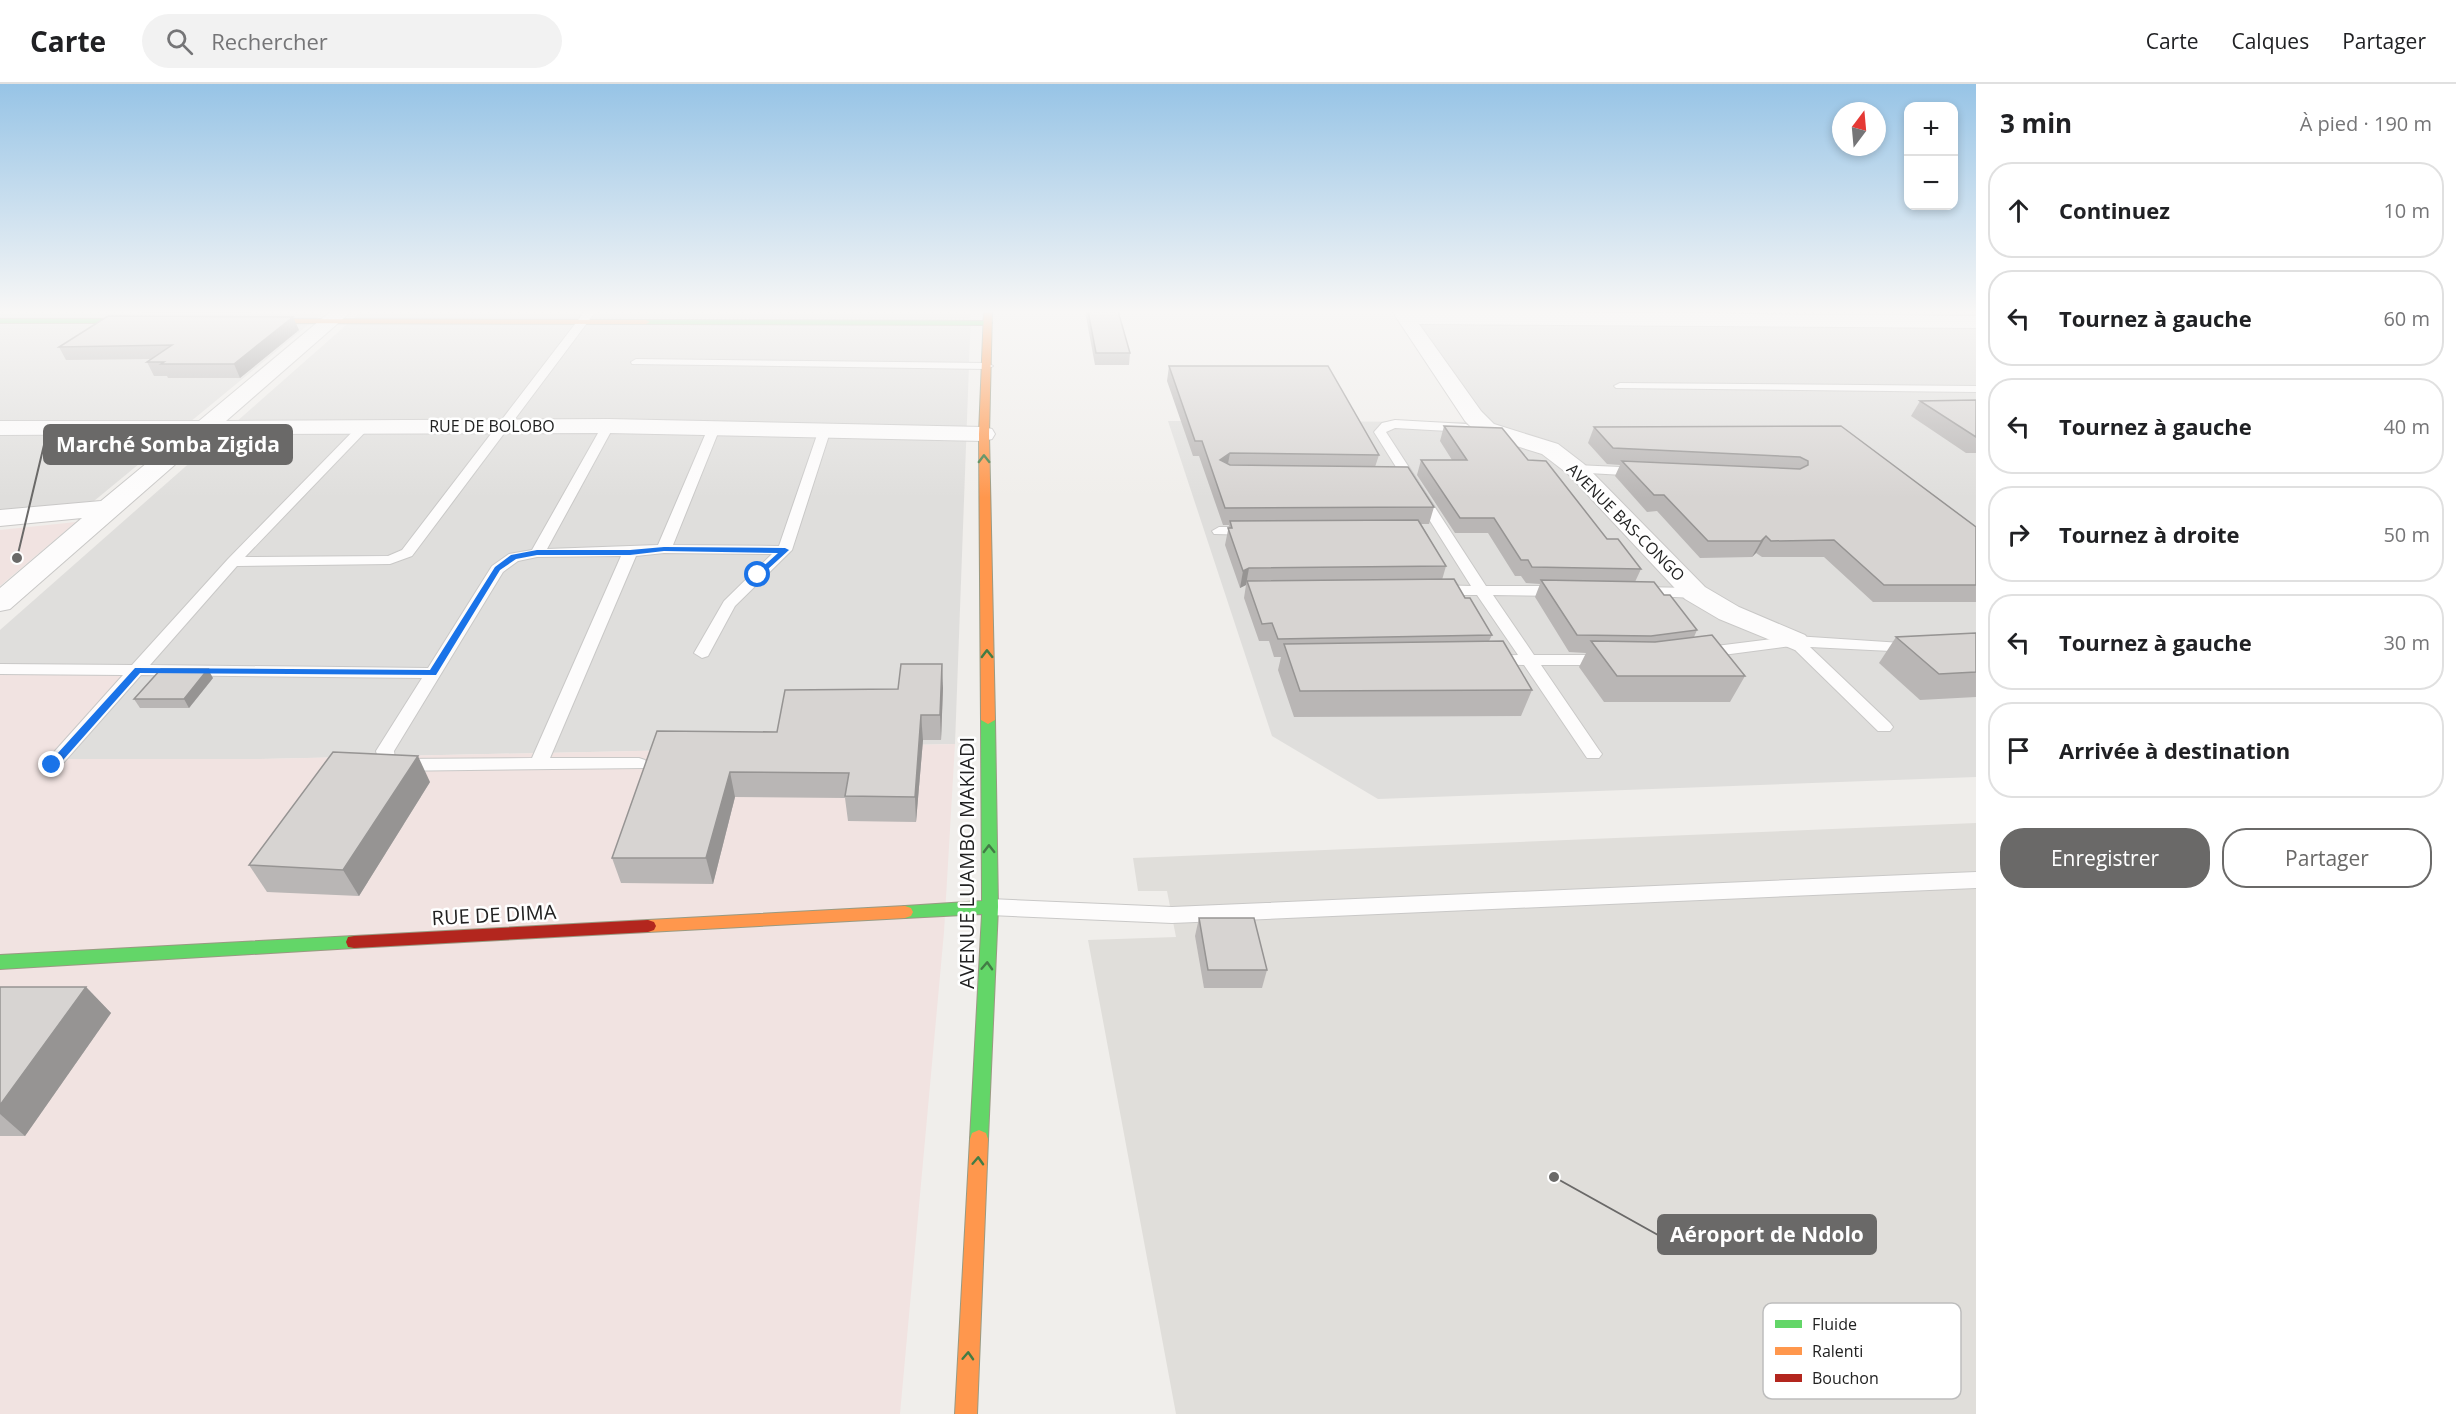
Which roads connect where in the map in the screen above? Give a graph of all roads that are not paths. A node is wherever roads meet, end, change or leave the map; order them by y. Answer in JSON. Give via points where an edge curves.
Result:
{"nodes":[{"id":1,"x":269,"y":373,"type":"edge"},
{"id":2,"x":544,"y":373,"type":"edge"},
{"id":3,"x":987,"y":373,"type":"edge"},
{"id":4,"x":1444,"y":373,"type":"edge"},
{"id":5,"x":1620,"y":386,"type":"dead end"},
{"id":6,"x":1976,"y":389,"type":"edge"},
{"id":7,"x":365,"y":426,"type":"junction"},
{"id":8,"x":504,"y":426,"type":"junction"},
{"id":9,"x":608,"y":426,"type":"junction"},
{"id":10,"x":203,"y":427,"type":"junction"},
{"id":11,"x":0,"y":428,"type":"edge"},
{"id":12,"x":714,"y":428,"type":"junction"},
{"id":13,"x":1486,"y":429,"type":"junction"},
{"id":14,"x":824,"y":432,"type":"junction"},
{"id":15,"x":984,"y":434,"type":"junction"},
{"id":16,"x":1576,"y":469,"type":"junction"},
{"id":17,"x":1660,"y":473,"type":"edge"},
{"id":18,"x":1387,"y":476,"type":"edge"},
{"id":19,"x":1410,"y":477,"type":"junction"},
{"id":20,"x":108,"y":508,"type":"junction"},
{"id":21,"x":0,"y":518,"type":"edge"},
{"id":22,"x":1219,"y":531,"type":"dead end"},
{"id":23,"x":1267,"y":531,"type":"edge"},
{"id":24,"x":664,"y":549,"type":"junction"},
{"id":25,"x":785,"y":550,"type":"junction"},
{"id":26,"x":630,"y":552,"type":"junction"},
{"id":27,"x":537,"y":553,"type":"junction"},
{"id":28,"x":233,"y":562,"type":"junction"},
{"id":29,"x":1480,"y":589,"type":"junction"},
{"id":30,"x":1422,"y":590,"type":"edge"},
{"id":31,"x":1576,"y":591,"type":"edge"},
{"id":32,"x":1624,"y":592,"type":"edge"},
{"id":33,"x":1695,"y":593,"type":"junction"},
{"id":34,"x":0,"y":603,"type":"edge"},
{"id":35,"x":1795,"y":641,"type":"junction"},
{"id":36,"x":1922,"y":647,"type":"edge"},
{"id":37,"x":702,"y":653,"type":"dead end"},
{"id":38,"x":1689,"y":654,"type":"edge"},
{"id":39,"x":1528,"y":659,"type":"junction"},
{"id":40,"x":1471,"y":660,"type":"edge"},
{"id":41,"x":1619,"y":660,"type":"edge"},
{"id":42,"x":0,"y":669,"type":"edge"},
{"id":43,"x":138,"y":670,"type":"junction"},
{"id":44,"x":433,"y":673,"type":"junction"},
{"id":45,"x":1884,"y":727,"type":"dead end"},
{"id":46,"x":1593,"y":754,"type":"dead end"},
{"id":47,"x":52,"y":765,"type":"dead end"},
{"id":48,"x":538,"y":765,"type":"junction"},
{"id":49,"x":639,"y":765,"type":"dead end"},
{"id":50,"x":1976,"y":880,"type":"edge"},
{"id":51,"x":990,"y":907,"type":"junction"},
{"id":52,"x":0,"y":962,"type":"edge"},
{"id":53,"x":966,"y":1414,"type":"edge"}],
"edges":[{"from":1,"to":10,"type":"street"},
{"from":2,"to":8,"type":"lane"},
{"from":3,"to":15,"type":"street","name":"AVENUE LUAMBO MAKIADI"},
{"from":4,"to":13,"type":"street"},
{"from":5,"to":6,"type":"lane"},
{"from":7,"to":8,"type":"street","name":"RUE DE BOLOBO"},
{"from":7,"to":10,"type":"street","name":"RUE DE BOLOBO"},
{"from":7,"to":28,"type":"lane"},
{"from":8,"to":9,"type":"street","name":"RUE DE BOLOBO"},
{"from":8,"to":28,"type":"lane","via":[[407,553],[390,560]]},
{"from":9,"to":12,"type":"street","name":"RUE DE BOLOBO"},
{"from":9,"to":27,"type":"lane"},
{"from":10,"to":11,"type":"street","name":"RUE DE BOLOBO"},
{"from":10,"to":20,"type":"street"},
{"from":12,"to":14,"type":"street","name":"RUE DE BOLOBO"},
{"from":12,"to":24,"type":"lane"},
{"from":13,"to":16,"type":"street","name":"AVENUE BAS-CONGO","via":[[1550,449]]},
{"from":13,"to":19,"type":"lane","via":[[1386,426],[1380,432]]},
{"from":14,"to":15,"type":"street","name":"RUE DE BOLOBO"},
{"from":14,"to":25,"type":"lane"},
{"from":51,"to":15,"type":"street","name":"AVENUE LUAMBO MAKIADI","one_way":true},
{"from":16,"to":17,"type":"lane"},
{"from":16,"to":33,"type":"street","name":"AVENUE BAS-CONGO"},
{"from":18,"to":19,"type":"lane"},
{"from":19,"to":29,"type":"lane","via":[[1438,530]]},
{"from":20,"to":21,"type":"street"},
{"from":20,"to":34,"type":"street"},
{"from":22,"to":23,"type":"lane"},
{"from":24,"to":25,"type":"lane"},
{"from":24,"to":26,"type":"lane"},
{"from":25,"to":37,"type":"lane","via":[[729,604]]},
{"from":26,"to":27,"type":"lane"},
{"from":26,"to":48,"type":"lane"},
{"from":27,"to":44,"type":"lane","via":[[514,557],[497,569]]},
{"from":28,"to":43,"type":"lane"},
{"from":29,"to":30,"type":"lane"},
{"from":29,"to":31,"type":"lane"},
{"from":29,"to":39,"type":"lane"},
{"from":32,"to":33,"type":"lane"},
{"from":33,"to":35,"type":"street","name":"AVENUE BAS-CONGO"},
{"from":35,"to":36,"type":"lane"},
{"from":35,"to":38,"type":"lane"},
{"from":35,"to":45,"type":"lane"},
{"from":39,"to":40,"type":"lane"},
{"from":39,"to":41,"type":"lane"},
{"from":39,"to":46,"type":"lane"},
{"from":42,"to":43,"type":"lane"},
{"from":43,"to":44,"type":"lane"},
{"from":43,"to":47,"type":"lane"},
{"from":44,"to":48,"type":"lane","via":[[385,751],[387,765]]},
{"from":48,"to":49,"type":"lane"},
{"from":50,"to":51,"type":"lane","via":[[1172,915]]},
{"from":51,"to":52,"type":"street","name":"RUE DE DIMA"},
{"from":53,"to":51,"type":"street","name":"AVENUE LUAMBO MAKIADI","one_way":true}]}
